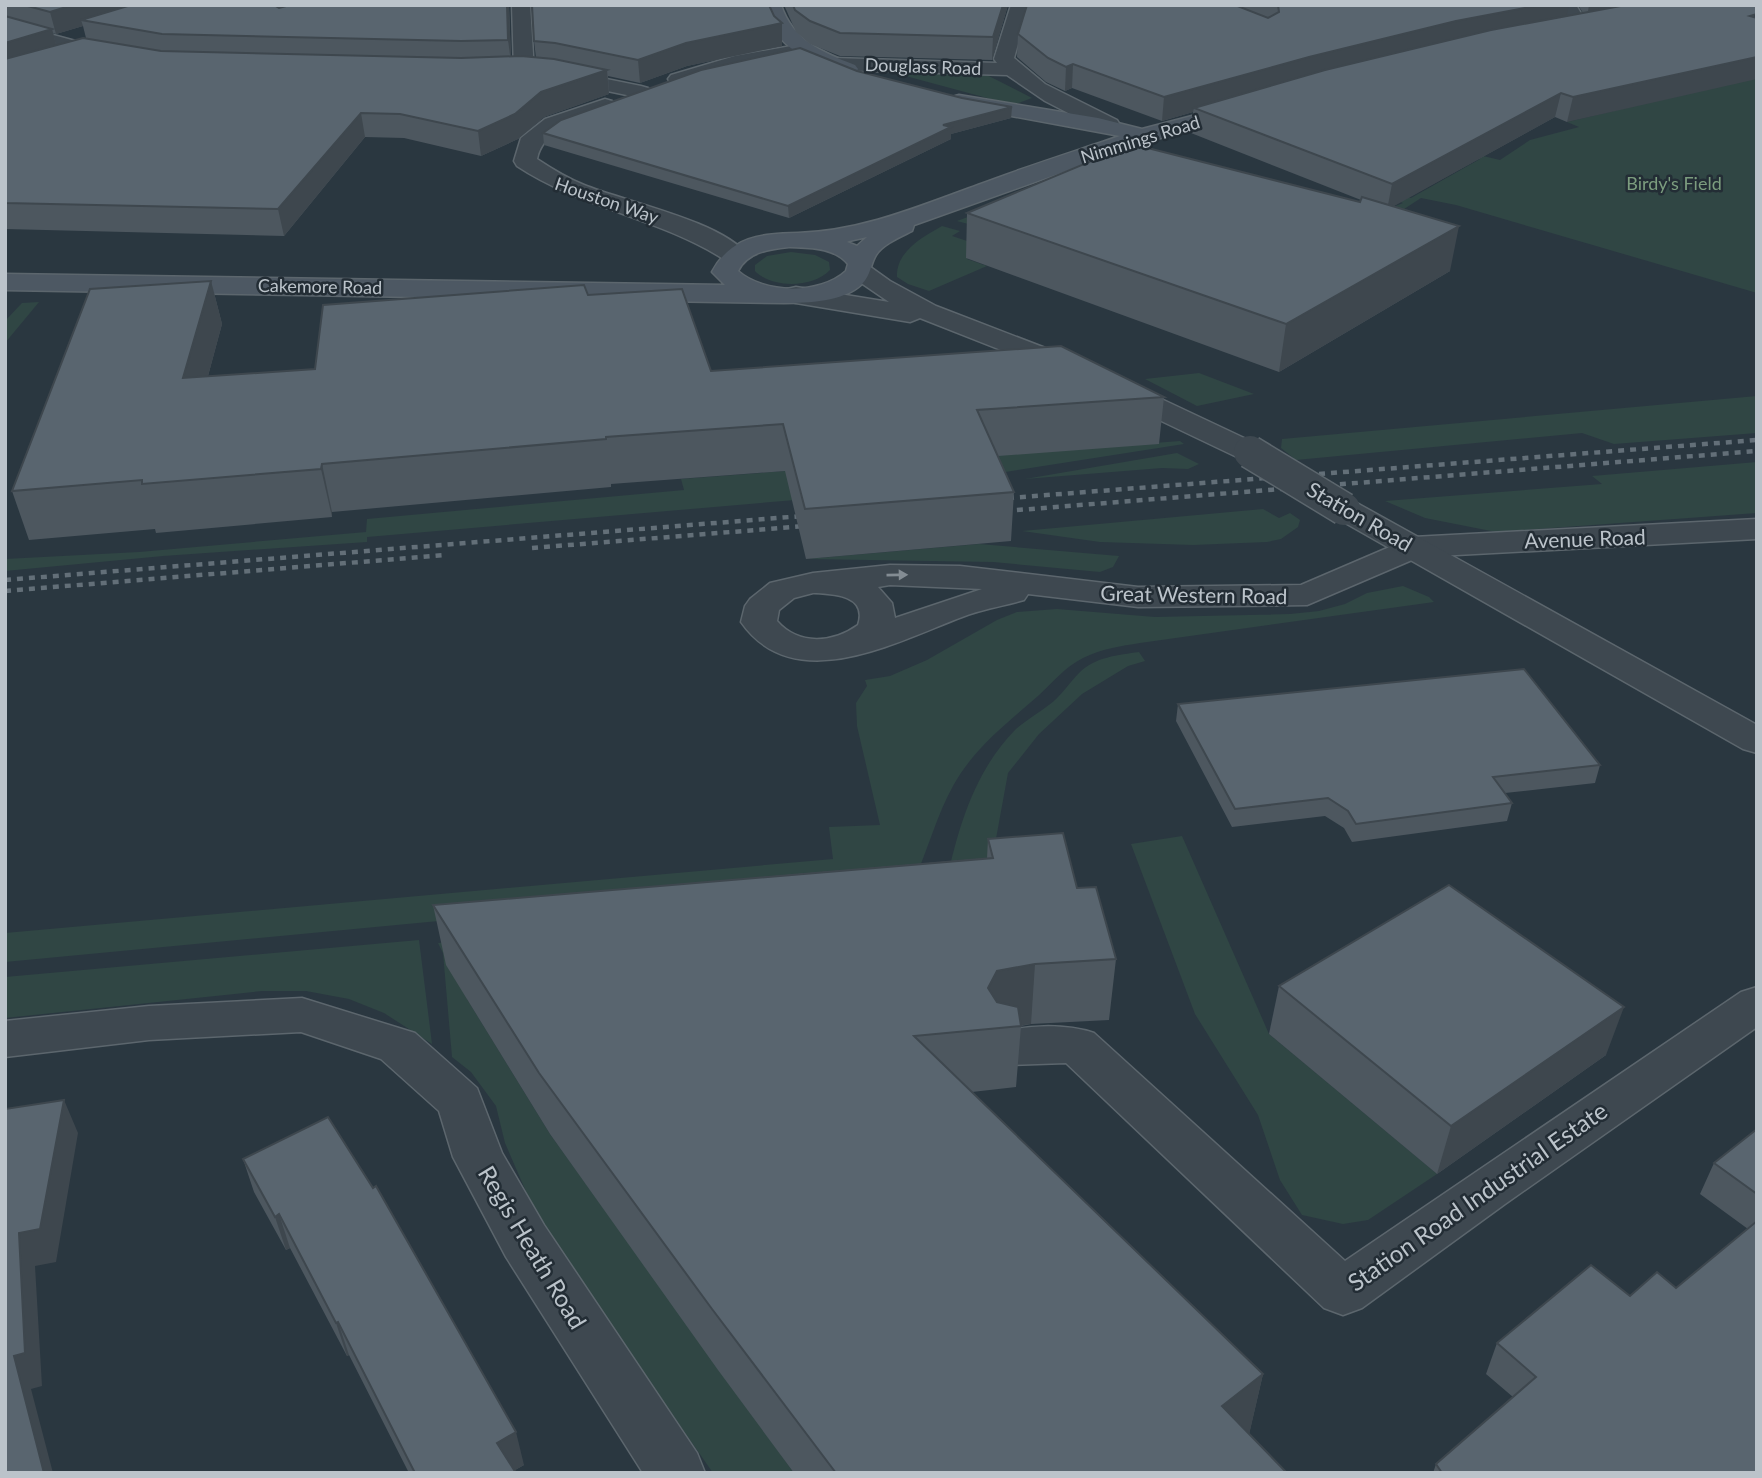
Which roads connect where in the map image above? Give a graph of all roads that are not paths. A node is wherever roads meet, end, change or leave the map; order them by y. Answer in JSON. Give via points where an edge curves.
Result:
{"nodes":[{"id":1,"x":521,"y":5,"type":"edge"},
{"id":2,"x":772,"y":5,"type":"edge"},
{"id":3,"x":1020,"y":5,"type":"edge"},
{"id":4,"x":1567,"y":5,"type":"edge"},
{"id":5,"x":1600,"y":24,"type":"edge"},
{"id":6,"x":1580,"y":27,"type":"junction"},
{"id":7,"x":5,"y":28,"type":"edge"},
{"id":8,"x":94,"y":31,"type":"edge"},
{"id":9,"x":1558,"y":32,"type":"edge"},
{"id":10,"x":58,"y":42,"type":"junction"},
{"id":11,"x":802,"y":50,"type":"junction"},
{"id":12,"x":88,"y":52,"type":"junction"},
{"id":13,"x":127,"y":60,"type":"edge"},
{"id":14,"x":53,"y":62,"type":"edge"},
{"id":15,"x":834,"y":64,"type":"junction"},
{"id":16,"x":1011,"y":69,"type":"junction"},
{"id":17,"x":524,"y":71,"type":"junction"},
{"id":18,"x":500,"y":72,"type":"edge"},
{"id":19,"x":911,"y":87,"type":"edge"},
{"id":20,"x":641,"y":92,"type":"junction"},
{"id":21,"x":936,"y":94,"type":"edge"},
{"id":22,"x":1261,"y":104,"type":"edge"},
{"id":23,"x":1109,"y":125,"type":"junction"},
{"id":24,"x":1142,"y":136,"type":"junction"},
{"id":25,"x":916,"y":217,"type":"junction"},
{"id":26,"x":670,"y":221,"type":"junction"},
{"id":27,"x":793,"y":240,"type":"junction"},
{"id":28,"x":730,"y":259,"type":"junction"},
{"id":29,"x":860,"y":268,"type":"junction"},
{"id":30,"x":5,"y":282,"type":"edge"},
{"id":31,"x":635,"y":293,"type":"junction"},
{"id":32,"x":768,"y":293,"type":"junction"},
{"id":33,"x":796,"y":295,"type":"junction"},
{"id":34,"x":950,"y":321,"type":"junction"},
{"id":35,"x":1757,"y":529,"type":"edge"},
{"id":36,"x":1413,"y":547,"type":"junction"},
{"id":37,"x":830,"y":583,"type":"junction"},
{"id":38,"x":1049,"y":588,"type":"junction"},
{"id":39,"x":848,"y":645,"type":"junction"},
{"id":40,"x":1757,"y":741,"type":"edge"},
{"id":41,"x":1757,"y":1004,"type":"edge"},
{"id":42,"x":5,"y":1039,"type":"edge"},
{"id":43,"x":1010,"y":1047,"type":"edge"},
{"id":44,"x":676,"y":1473,"type":"edge"}],
"edges":[{"from":1,"to":17,"type":"street"},
{"from":2,"to":11,"type":"main road","via":[[786,37]]},
{"from":3,"to":16,"type":"street","via":[[1005,48],[1004,59]]},
{"from":4,"to":6,"type":"street"},
{"from":5,"to":6,"type":"main road"},
{"from":6,"to":9,"type":"main road"},
{"from":7,"to":10,"type":"street"},
{"from":8,"to":10,"type":"street"},
{"from":10,"to":12,"type":"street"},
{"from":11,"to":15,"type":"main road"},
{"from":11,"to":20,"type":"street","name":"Houston Way","via":[[735,62]]},
{"from":12,"to":13,"type":"street"},
{"from":12,"to":14,"type":"street"},
{"from":15,"to":16,"type":"street","name":"Douglass Road"},
{"from":15,"to":19,"type":"main road"},
{"from":16,"to":23,"type":"street"},
{"from":17,"to":18,"type":"street"},
{"from":17,"to":20,"type":"street"},
{"from":20,"to":26,"type":"street","name":"Houston Way","via":[[553,124],[529,143],[525,161],[547,178],[587,197]]},
{"from":21,"to":23,"type":"main road","via":[[1032,115]]},
{"from":22,"to":24,"type":"main road","name":"Nimmings Road"},
{"from":23,"to":24,"type":"main road"},
{"from":24,"to":25,"type":"main road","name":"Nimmings Road"},
{"from":25,"to":27,"type":"main road","name":"Nimmings Road","via":[[849,234]]},
{"from":25,"to":29,"type":"main road","name":"Nimmings Road","via":[[865,252]]},
{"from":26,"to":27,"type":"street","name":"Houston Way"},
{"from":26,"to":28,"type":"street","name":"Houston Way","via":[[711,239]]},
{"from":27,"to":28,"type":"main road","name":"Nimmings Road","via":[[762,243]]},
{"from":27,"to":29,"type":"main road","via":[[838,246],[852,253]]},
{"from":28,"to":31,"type":"main road","name":"Cakemore Road","via":[[680,282]]},
{"from":28,"to":32,"type":"main road","via":[[725,272],[731,280]]},
{"from":29,"to":33,"type":"main road","name":"Nimmings Road","via":[[846,284]]},
{"from":29,"to":34,"type":"street","name":"Station Road","via":[[877,286]]},
{"from":30,"to":31,"type":"main road","name":"Cakemore Road"},
{"from":31,"to":32,"type":"main road","name":"Cakemore Road"},
{"from":32,"to":33,"type":"main road","name":"Nimmings Road"},
{"from":33,"to":34,"type":"street","name":"Station Road"},
{"from":34,"to":36,"type":"street","name":"Station Road","bridge":true,"via":[[1054,360],[1200,425]]},
{"from":35,"to":36,"type":"street","name":"Avenue Road"},
{"from":36,"to":38,"type":"street","name":"Great Western Road","via":[[1307,595],[1152,597]]},
{"from":36,"to":40,"type":"street","name":"Station Road"},
{"from":37,"to":38,"type":"street","name":"Great Western Road","one_way":true,"via":[[890,575],[960,576]]},
{"from":37,"to":39,"type":"street","via":[[861,592],[878,610],[873,630]]},
{"from":37,"to":39,"type":"street","via":[[782,590],[762,606],[759,622],[766,634],[801,649]]},
{"from":38,"to":39,"type":"street","name":"Great Western Road","via":[[949,607]]},
{"from":41,"to":43,"type":"street","name":"Station Road Industrial Estate","via":[[1343,1292],[1077,1045]]},
{"from":42,"to":44,"type":"street","name":"Regis Heath Road","via":[[149,1023],[302,1015],[398,1046],[460,1101],[478,1157],[525,1241]]}]}
